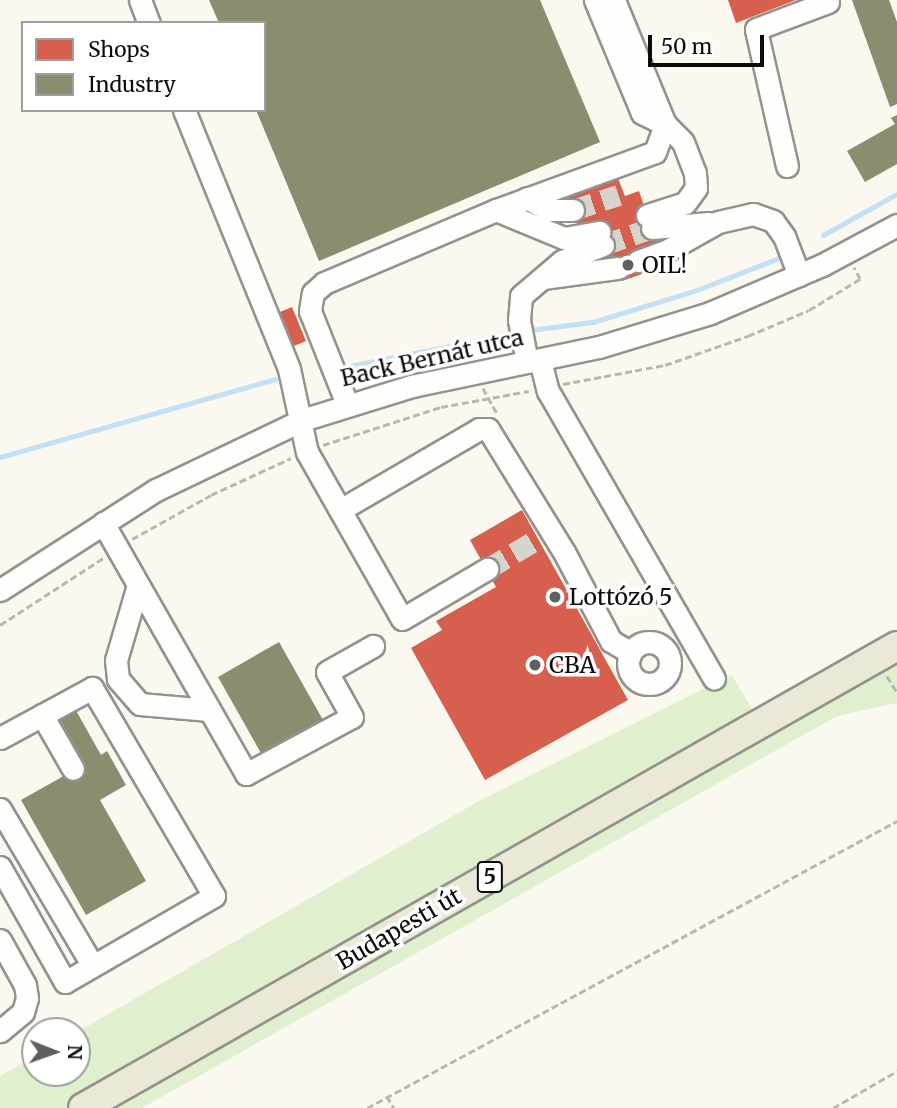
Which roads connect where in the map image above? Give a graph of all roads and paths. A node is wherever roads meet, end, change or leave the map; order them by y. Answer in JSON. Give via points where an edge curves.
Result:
{"nodes":[{"id":1,"x":140,"y":0,"type":"edge"},
{"id":2,"x":595,"y":0,"type":"edge"},
{"id":3,"x":614,"y":0,"type":"edge"},
{"id":4,"x":828,"y":2,"type":"dead end"},
{"id":5,"x":148,"y":21,"type":"edge"},
{"id":6,"x":185,"y":112,"type":"edge"},
{"id":7,"x":666,"y":124,"type":"junction"},
{"id":8,"x":786,"y":166,"type":"dead end"},
{"id":9,"x":527,"y":198,"type":"junction"},
{"id":10,"x":496,"y":210,"type":"junction"},
{"id":11,"x":573,"y":211,"type":"tunnel mouth"},
{"id":12,"x":718,"y":222,"type":"junction"},
{"id":13,"x":897,"y":225,"type":"edge"},
{"id":14,"x":799,"y":275,"type":"junction"},
{"id":15,"x":537,"y":278,"type":"junction"},
{"id":16,"x":533,"y":361,"type":"junction"},
{"id":17,"x":597,"y":368,"type":"dead end"},
{"id":18,"x":599,"y":378,"type":"dead end"},
{"id":19,"x":346,"y":404,"type":"junction"},
{"id":20,"x":302,"y":419,"type":"junction"},
{"id":21,"x":340,"y":510,"type":"junction"},
{"id":22,"x":103,"y":523,"type":"junction"},
{"id":23,"x":486,"y":569,"type":"tunnel mouth"},
{"id":24,"x":138,"y":585,"type":"junction"},
{"id":25,"x":0,"y":590,"type":"edge"},
{"id":26,"x":373,"y":646,"type":"dead end"},
{"id":27,"x":897,"y":646,"type":"edge"},
{"id":28,"x":631,"y":653,"type":"dead end"},
{"id":29,"x":714,"y":678,"type":"dead end"},
{"id":30,"x":209,"y":710,"type":"junction"},
{"id":31,"x":43,"y":715,"type":"junction"},
{"id":32,"x":0,"y":738,"type":"edge"},
{"id":33,"x":74,"y":769,"type":"dead end"},
{"id":34,"x":0,"y":809,"type":"edge"},
{"id":35,"x":897,"y":821,"type":"edge"},
{"id":36,"x":0,"y":867,"type":"edge"},
{"id":37,"x":0,"y":940,"type":"edge"},
{"id":38,"x":93,"y":966,"type":"junction"},
{"id":39,"x":0,"y":1031,"type":"edge"},
{"id":40,"x":897,"y":1071,"type":"edge"},
{"id":41,"x":387,"y":1096,"type":"junction"},
{"id":42,"x":83,"y":1108,"type":"edge"},
{"id":43,"x":367,"y":1108,"type":"edge"},
{"id":44,"x":394,"y":1108,"type":"edge"},
{"id":45,"x":832,"y":1108,"type":"edge"}],
"edges":[{"from":1,"to":5,"type":"street"},
{"from":2,"to":7,"type":"street","via":[[642,113]]},
{"from":3,"to":7,"type":"street"},
{"from":4,"to":8,"type":"street","via":[[756,29]]},
{"from":6,"to":20,"type":"street","via":[[289,369]]},
{"from":7,"to":9,"type":"street","via":[[655,152]]},
{"from":7,"to":12,"type":"street","via":[[683,142],[696,188],[685,203],[649,222]]},
{"from":9,"to":10,"type":"street"},
{"from":9,"to":11,"type":"street","via":[[550,210]]},
{"from":10,"to":15,"type":"street","via":[[564,238],[601,238]]},
{"from":10,"to":19,"type":"street","via":[[324,283],[313,293],[310,311]]},
{"from":12,"to":14,"type":"street","via":[[753,214],[773,221]]},
{"from":12,"to":15,"type":"street","via":[[668,250],[628,265]]},
{"from":13,"to":14,"type":"street","name":"Back Bernát utca"},
{"from":14,"to":16,"type":"street","name":"Back Bernát utca","via":[[688,320]]},
{"from":15,"to":16,"type":"street","via":[[521,296],[519,320]]},
{"from":16,"to":19,"type":"street","name":"Back Bernát utca"},
{"from":16,"to":29,"type":"street"},
{"from":17,"to":18,"type":"path"},
{"from":19,"to":20,"type":"street","name":"Back Bernát utca"},
{"from":20,"to":21,"type":"street","via":[[307,452]]},
{"from":20,"to":22,"type":"street","name":"Back Bernát utca","via":[[210,461]]},
{"from":21,"to":23,"type":"street","via":[[402,619]]},
{"from":21,"to":28,"type":"street","via":[[479,429],[488,429],[544,536],[611,641]]},
{"from":22,"to":24,"type":"street"},
{"from":22,"to":25,"type":"street","name":"Back Bernát utca"},
{"from":24,"to":30,"type":"street"},
{"from":24,"to":30,"type":"street","via":[[116,660],[118,679],[140,704]]},
{"from":26,"to":30,"type":"street","via":[[327,672],[352,717],[246,774]]},
{"from":27,"to":42,"type":"main road","name":"Budapesti út","number":"5"},
{"from":31,"to":32,"type":"street"},
{"from":31,"to":33,"type":"street"},
{"from":31,"to":38,"type":"street","via":[[92,688],[214,896]]},
{"from":34,"to":38,"type":"street"},
{"from":35,"to":41,"type":"path"},
{"from":36,"to":38,"type":"street","via":[[65,982]]},
{"from":37,"to":39,"type":"street","via":[[25,985],[27,998],[23,1012]]},
{"from":40,"to":45,"type":"path"},
{"from":41,"to":43,"type":"path"},
{"from":41,"to":44,"type":"path"}]}
